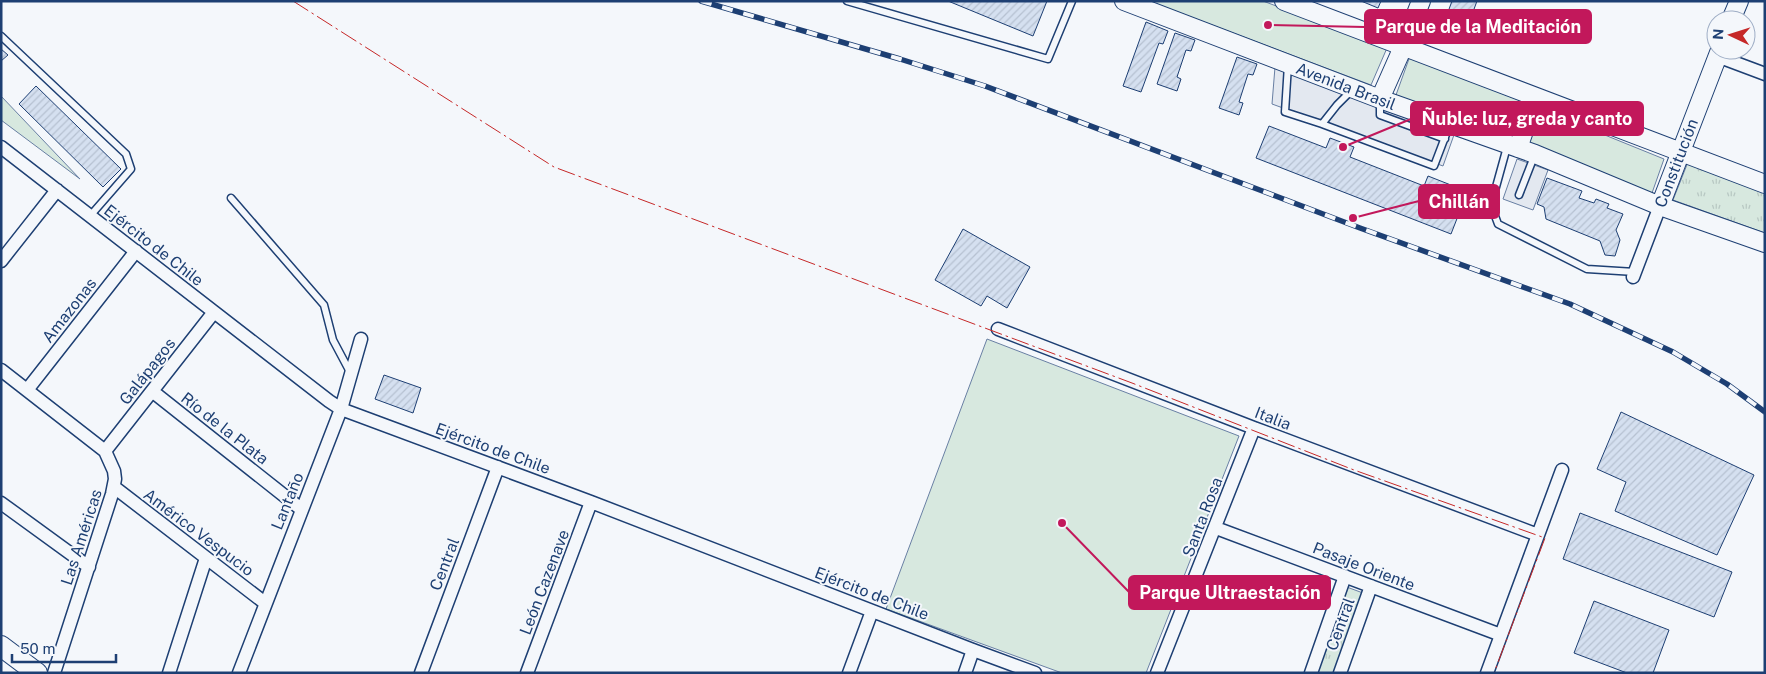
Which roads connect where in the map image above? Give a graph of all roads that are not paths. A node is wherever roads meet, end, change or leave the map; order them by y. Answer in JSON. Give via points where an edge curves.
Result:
{"nodes":[{"id":1,"x":848,"y":1,"type":"edge"},
{"id":2,"x":1072,"y":1,"type":"edge"},
{"id":3,"x":1124,"y":1,"type":"edge"},
{"id":4,"x":1284,"y":1,"type":"edge"},
{"id":5,"x":1421,"y":1,"type":"edge"},
{"id":6,"x":1,"y":36,"type":"edge"},
{"id":7,"x":1404,"y":47,"type":"junction"},
{"id":8,"x":1716,"y":60,"type":"edge"},
{"id":9,"x":1734,"y":60,"type":"edge"},
{"id":10,"x":1288,"y":64,"type":"junction"},
{"id":11,"x":1765,"y":74,"type":"edge"},
{"id":12,"x":1353,"y":88,"type":"junction"},
{"id":13,"x":1536,"y":97,"type":"junction"},
{"id":14,"x":1380,"y":99,"type":"junction"},
{"id":15,"x":1322,"y":124,"type":"junction"},
{"id":16,"x":1447,"y":132,"type":"junction"},
{"id":17,"x":1,"y":146,"type":"edge"},
{"id":18,"x":1520,"y":149,"type":"junction"},
{"id":19,"x":1681,"y":152,"type":"junction"},
{"id":20,"x":1765,"y":184,"type":"edge"},
{"id":21,"x":57,"y":190,"type":"junction"},
{"id":22,"x":1519,"y":195,"type":"dead end"},
{"id":23,"x":231,"y":198,"type":"dead end"},
{"id":24,"x":1660,"y":206,"type":"junction"},
{"id":25,"x":90,"y":216,"type":"junction"},
{"id":26,"x":1765,"y":243,"type":"edge"},
{"id":27,"x":136,"y":251,"type":"junction"},
{"id":28,"x":1,"y":261,"type":"edge"},
{"id":29,"x":1634,"y":275,"type":"joint"},
{"id":30,"x":214,"y":312,"type":"junction"},
{"id":31,"x":998,"y":328,"type":"dead end"},
{"id":32,"x":361,"y":339,"type":"dead end"},
{"id":33,"x":1,"y":370,"type":"edge"},
{"id":34,"x":351,"y":374,"type":"junction"},
{"id":35,"x":27,"y":390,"type":"junction"},
{"id":36,"x":152,"y":391,"type":"junction"},
{"id":37,"x":341,"y":409,"type":"junction"},
{"id":38,"x":1254,"y":428,"type":"junction"},
{"id":39,"x":106,"y":451,"type":"junction"},
{"id":40,"x":498,"y":467,"type":"junction"},
{"id":41,"x":1562,"y":470,"type":"dead end"},
{"id":42,"x":114,"y":487,"type":"junction"},
{"id":43,"x":591,"y":502,"type":"junction"},
{"id":44,"x":1,"y":503,"type":"edge"},
{"id":45,"x":301,"y":508,"type":"junction"},
{"id":46,"x":1216,"y":528,"type":"junction"},
{"id":47,"x":1538,"y":535,"type":"junction"},
{"id":48,"x":206,"y":558,"type":"junction"},
{"id":49,"x":89,"y":567,"type":"junction"},
{"id":50,"x":1345,"y":576,"type":"junction"},
{"id":51,"x":1371,"y":586,"type":"junction"},
{"id":52,"x":265,"y":603,"type":"junction"},
{"id":53,"x":872,"y":611,"type":"junction"},
{"id":54,"x":1501,"y":635,"type":"junction"},
{"id":55,"x":973,"y":650,"type":"junction"},
{"id":56,"x":4,"y":654,"type":"edge"},
{"id":57,"x":37,"y":673,"type":"edge"},
{"id":58,"x":54,"y":673,"type":"edge"},
{"id":59,"x":169,"y":673,"type":"edge"},
{"id":60,"x":239,"y":673,"type":"edge"},
{"id":61,"x":421,"y":673,"type":"edge"},
{"id":62,"x":527,"y":673,"type":"edge"},
{"id":63,"x":849,"y":673,"type":"edge"},
{"id":64,"x":965,"y":673,"type":"edge"},
{"id":65,"x":1035,"y":673,"type":"edge"},
{"id":66,"x":1157,"y":673,"type":"edge"},
{"id":67,"x":1311,"y":673,"type":"edge"},
{"id":68,"x":1340,"y":673,"type":"edge"},
{"id":69,"x":1487,"y":673,"type":"edge"}],
"edges":[{"from":1,"to":2,"type":"lane","via":[[1048,59]]},
{"from":3,"to":10,"type":"main road","name":"Avenida Brasil"},
{"from":4,"to":7,"type":"main road"},
{"from":5,"to":7,"type":"main road"},
{"from":6,"to":25,"type":"lane","via":[[126,154],[131,169]]},
{"from":7,"to":13,"type":"main road"},
{"from":7,"to":14,"type":"main road"},
{"from":8,"to":19,"type":"main road","name":"Constitución"},
{"from":9,"to":11,"type":"street"},
{"from":10,"to":12,"type":"main road","name":"Avenida Brasil"},
{"from":10,"to":15,"type":"lane","via":[[1284,112]]},
{"from":12,"to":14,"type":"main road","name":"Avenida Brasil"},
{"from":12,"to":15,"type":"lane"},
{"from":13,"to":18,"type":"main road"},
{"from":13,"to":19,"type":"main road"},
{"from":14,"to":16,"type":"main road","name":"Avenida Brasil"},
{"from":15,"to":16,"type":"lane","via":[[1434,166]]},
{"from":16,"to":18,"type":"main road","name":"Avenida Brasil"},
{"from":17,"to":21,"type":"street","name":"Ejército de Chile"},
{"from":18,"to":22,"type":"lane"},
{"from":18,"to":24,"type":"main road","name":"Avenida Brasil"},
{"from":18,"to":29,"type":"lane","via":[[1491,205],[1498,224],[1588,268]]},
{"from":19,"to":20,"type":"main road"},
{"from":19,"to":24,"type":"main road","name":"Constitución"},
{"from":21,"to":25,"type":"street","name":"Ejército de Chile"},
{"from":21,"to":28,"type":"street"},
{"from":23,"to":34,"type":"lane","via":[[324,305],[333,340]]},
{"from":24,"to":26,"type":"main road","name":"Avenida Brasil"},
{"from":24,"to":29,"type":"street","name":"Constitución"},
{"from":25,"to":27,"type":"street","name":"Ejército de Chile"},
{"from":27,"to":30,"type":"street","name":"Ejército de Chile"},
{"from":27,"to":35,"type":"street","name":"Amazonas"},
{"from":30,"to":36,"type":"street","name":"Galápagos"},
{"from":30,"to":37,"type":"street","name":"Ejército de Chile"},
{"from":31,"to":38,"type":"street","name":"Italia"},
{"from":32,"to":34,"type":"street","name":"Lantaño"},
{"from":33,"to":35,"type":"street"},
{"from":34,"to":37,"type":"street","name":"Lantaño"},
{"from":35,"to":39,"type":"street"},
{"from":36,"to":39,"type":"street","name":"Galápagos"},
{"from":36,"to":45,"type":"street","name":"Río de la Plata"},
{"from":37,"to":40,"type":"street","name":"Ejército de Chile"},
{"from":37,"to":45,"type":"street","name":"Lantaño"},
{"from":38,"to":46,"type":"street","name":"Santa Rosa"},
{"from":38,"to":47,"type":"street","name":"Italia"},
{"from":39,"to":42,"type":"street","name":"Las Américas","via":[[114,471]]},
{"from":40,"to":43,"type":"street","name":"Ejército de Chile"},
{"from":40,"to":61,"type":"street","name":"Central"},
{"from":41,"to":47,"type":"street"},
{"from":42,"to":48,"type":"street","name":"Américo Vespucio"},
{"from":42,"to":49,"type":"street","name":"Las Américas"},
{"from":43,"to":53,"type":"street","name":"Ejército de Chile"},
{"from":43,"to":62,"type":"street","name":"León Cazenave"},
{"from":44,"to":49,"type":"street"},
{"from":45,"to":52,"type":"street","name":"Lantaño"},
{"from":46,"to":50,"type":"street","name":"Pasaje Oriente"},
{"from":46,"to":66,"type":"street","name":"Santa Rosa"},
{"from":47,"to":54,"type":"street"},
{"from":48,"to":52,"type":"street","name":"Américo Vespucio"},
{"from":48,"to":59,"type":"street"},
{"from":49,"to":58,"type":"street","name":"Las Américas"},
{"from":50,"to":51,"type":"street","name":"Pasaje Oriente"},
{"from":50,"to":67,"type":"street","name":"Central"},
{"from":51,"to":54,"type":"street","name":"Pasaje Oriente"},
{"from":51,"to":68,"type":"street","name":"Central"},
{"from":52,"to":60,"type":"street","name":"Lantaño"},
{"from":53,"to":55,"type":"street","name":"Ejército de Chile"},
{"from":53,"to":63,"type":"street"},
{"from":54,"to":69,"type":"street"},
{"from":55,"to":64,"type":"street"},
{"from":55,"to":65,"type":"street","name":"Ejército de Chile"},
{"from":56,"to":57,"type":"main road"}]}
